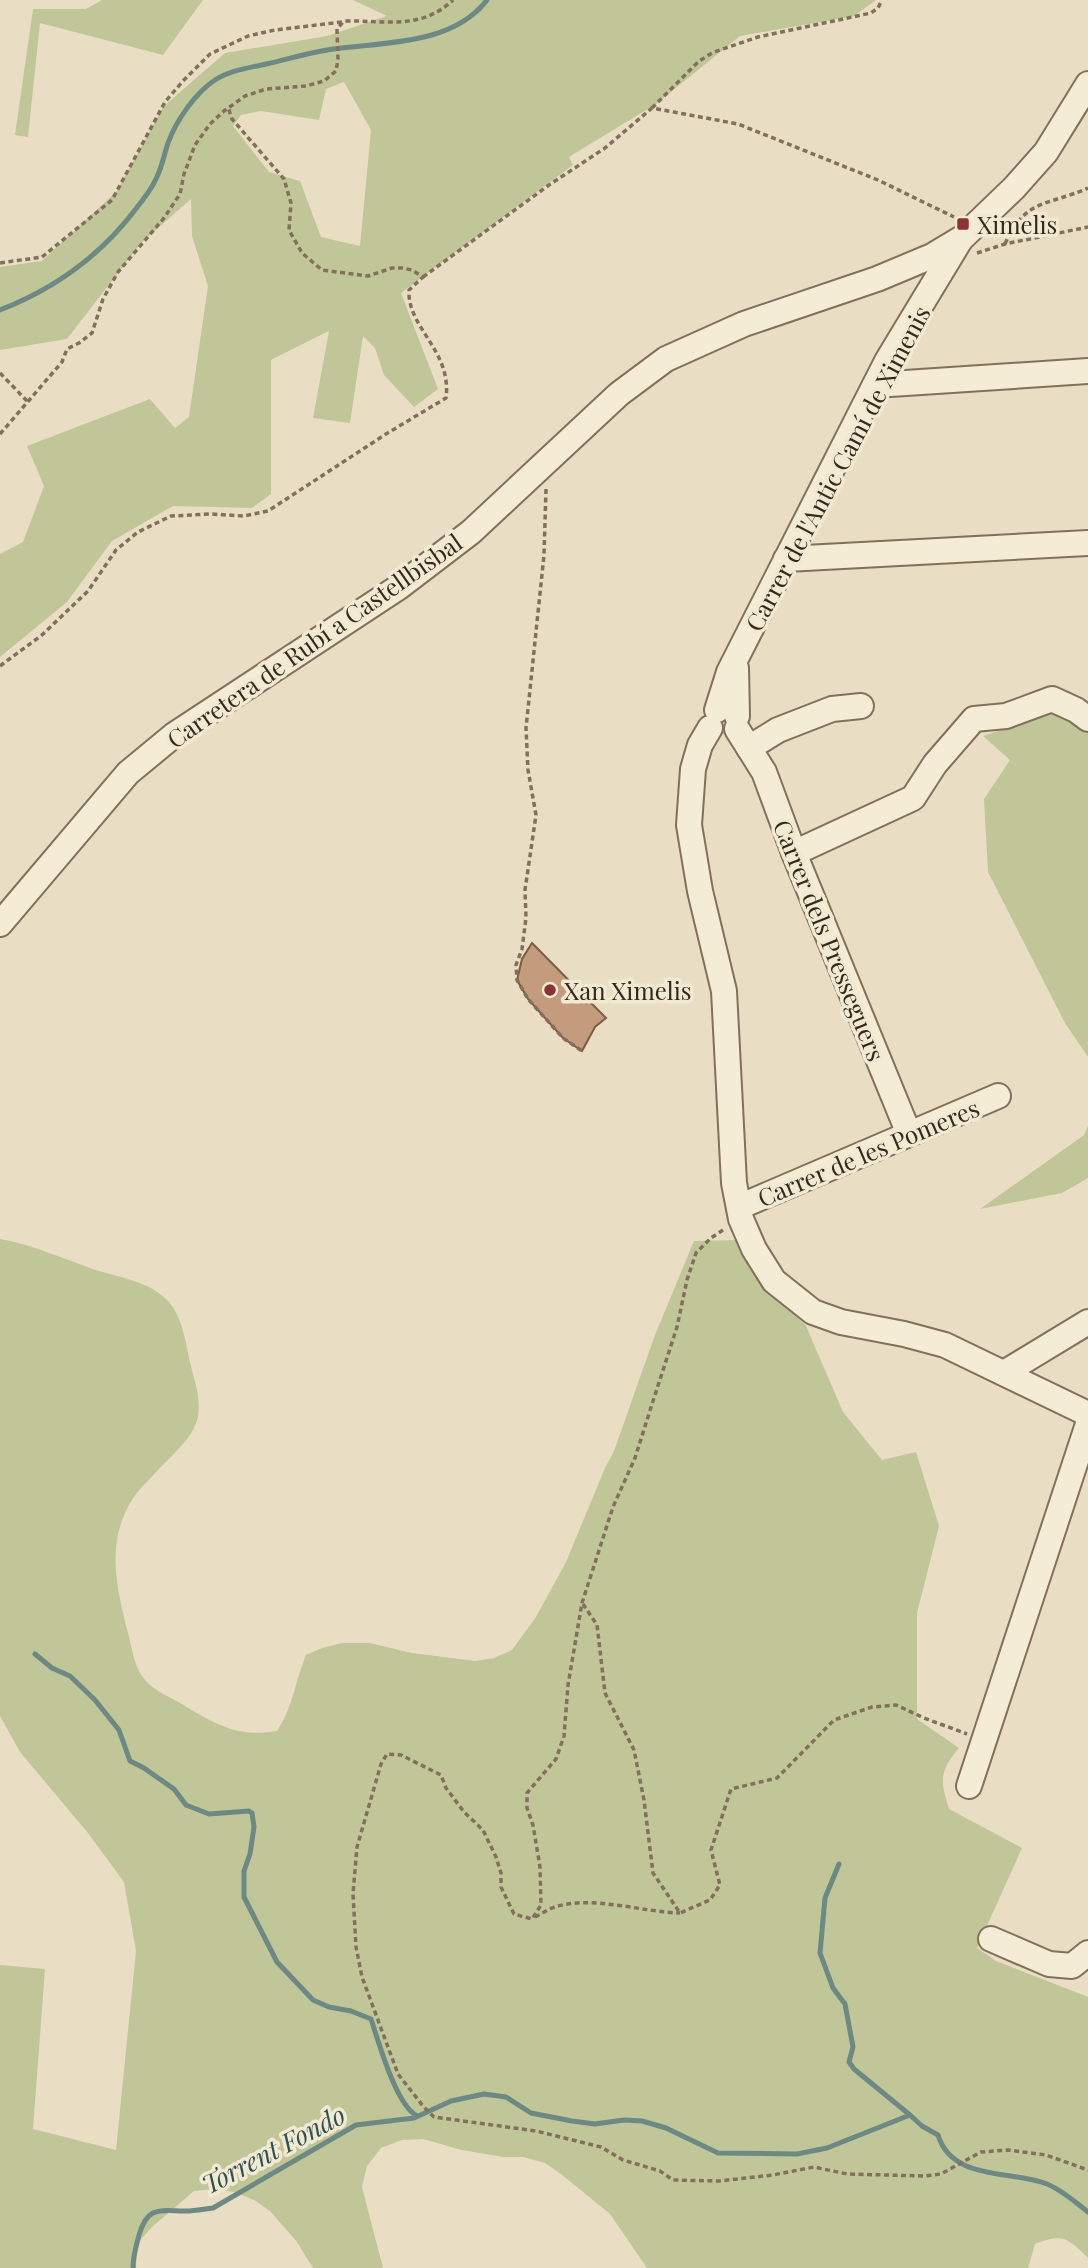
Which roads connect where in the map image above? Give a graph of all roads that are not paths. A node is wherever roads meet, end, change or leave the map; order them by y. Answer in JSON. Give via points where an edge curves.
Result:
{"nodes":[{"id":1,"x":1088,"y":84,"type":"edge"},
{"id":2,"x":962,"y":238,"type":"junction"},
{"id":3,"x":1088,"y":371,"type":"edge"},
{"id":4,"x":875,"y":385,"type":"junction"},
{"id":5,"x":1088,"y":543,"type":"edge"},
{"id":6,"x":786,"y":559,"type":"junction"},
{"id":7,"x":861,"y":706,"type":"dead end"},
{"id":8,"x":1088,"y":719,"type":"edge"},
{"id":9,"x":729,"y":730,"type":"junction"},
{"id":10,"x":794,"y":853,"type":"junction"},
{"id":11,"x":0,"y":924,"type":"edge"},
{"id":12,"x":998,"y":1096,"type":"dead end"},
{"id":13,"x":909,"y":1134,"type":"junction"},
{"id":14,"x":740,"y":1213,"type":"junction"},
{"id":15,"x":1088,"y":1322,"type":"edge"},
{"id":16,"x":1004,"y":1373,"type":"junction"},
{"id":17,"x":1088,"y":1414,"type":"edge"},
{"id":18,"x":1088,"y":1424,"type":"edge"},
{"id":19,"x":969,"y":1786,"type":"dead end"},
{"id":20,"x":991,"y":1939,"type":"dead end"},
{"id":21,"x":1088,"y":1953,"type":"edge"}],
"edges":[{"from":1,"to":2,"type":"street","name":"Carretera de Rubí a Castellbisbal","via":[[1046,152]]},
{"from":2,"to":4,"type":"street","name":"Carrer de l'Antic Camí de Ximenis"},
{"from":2,"to":11,"type":"street","name":"Carretera de Rubí a Castellbisbal","via":[[877,279],[744,324],[666,359],[619,394],[471,532],[399,587],[152,752],[128,773]]},
{"from":3,"to":4,"type":"street"},
{"from":4,"to":6,"type":"street","name":"Carrer de l'Antic Camí de Ximenis"},
{"from":5,"to":6,"type":"street"},
{"from":6,"to":9,"type":"street","name":"Carrer de l'Antic Camí de Ximenis","via":[[735,662]]},
{"from":7,"to":9,"type":"street","via":[[832,709],[778,730]]},
{"from":8,"to":10,"type":"street","via":[[1052,699],[1006,716],[974,719],[913,798]]},
{"from":9,"to":10,"type":"street","name":"Carrer dels Presseguers","via":[[764,772]]},
{"from":9,"to":14,"type":"street","via":[[696,761],[689,825],[724,991],[734,1183]]},
{"from":10,"to":13,"type":"street","name":"Carrer dels Presseguers"},
{"from":12,"to":13,"type":"street","name":"Carrer de les Pomeres"},
{"from":13,"to":14,"type":"street","name":"Carrer de les Pomeres"},
{"from":14,"to":16,"type":"street","via":[[754,1249],[774,1281],[813,1312],[945,1345]]},
{"from":15,"to":16,"type":"street"},
{"from":16,"to":17,"type":"street"},
{"from":18,"to":19,"type":"street"},
{"from":20,"to":21,"type":"street","via":[[1049,1964],[1072,1966]]}]}
